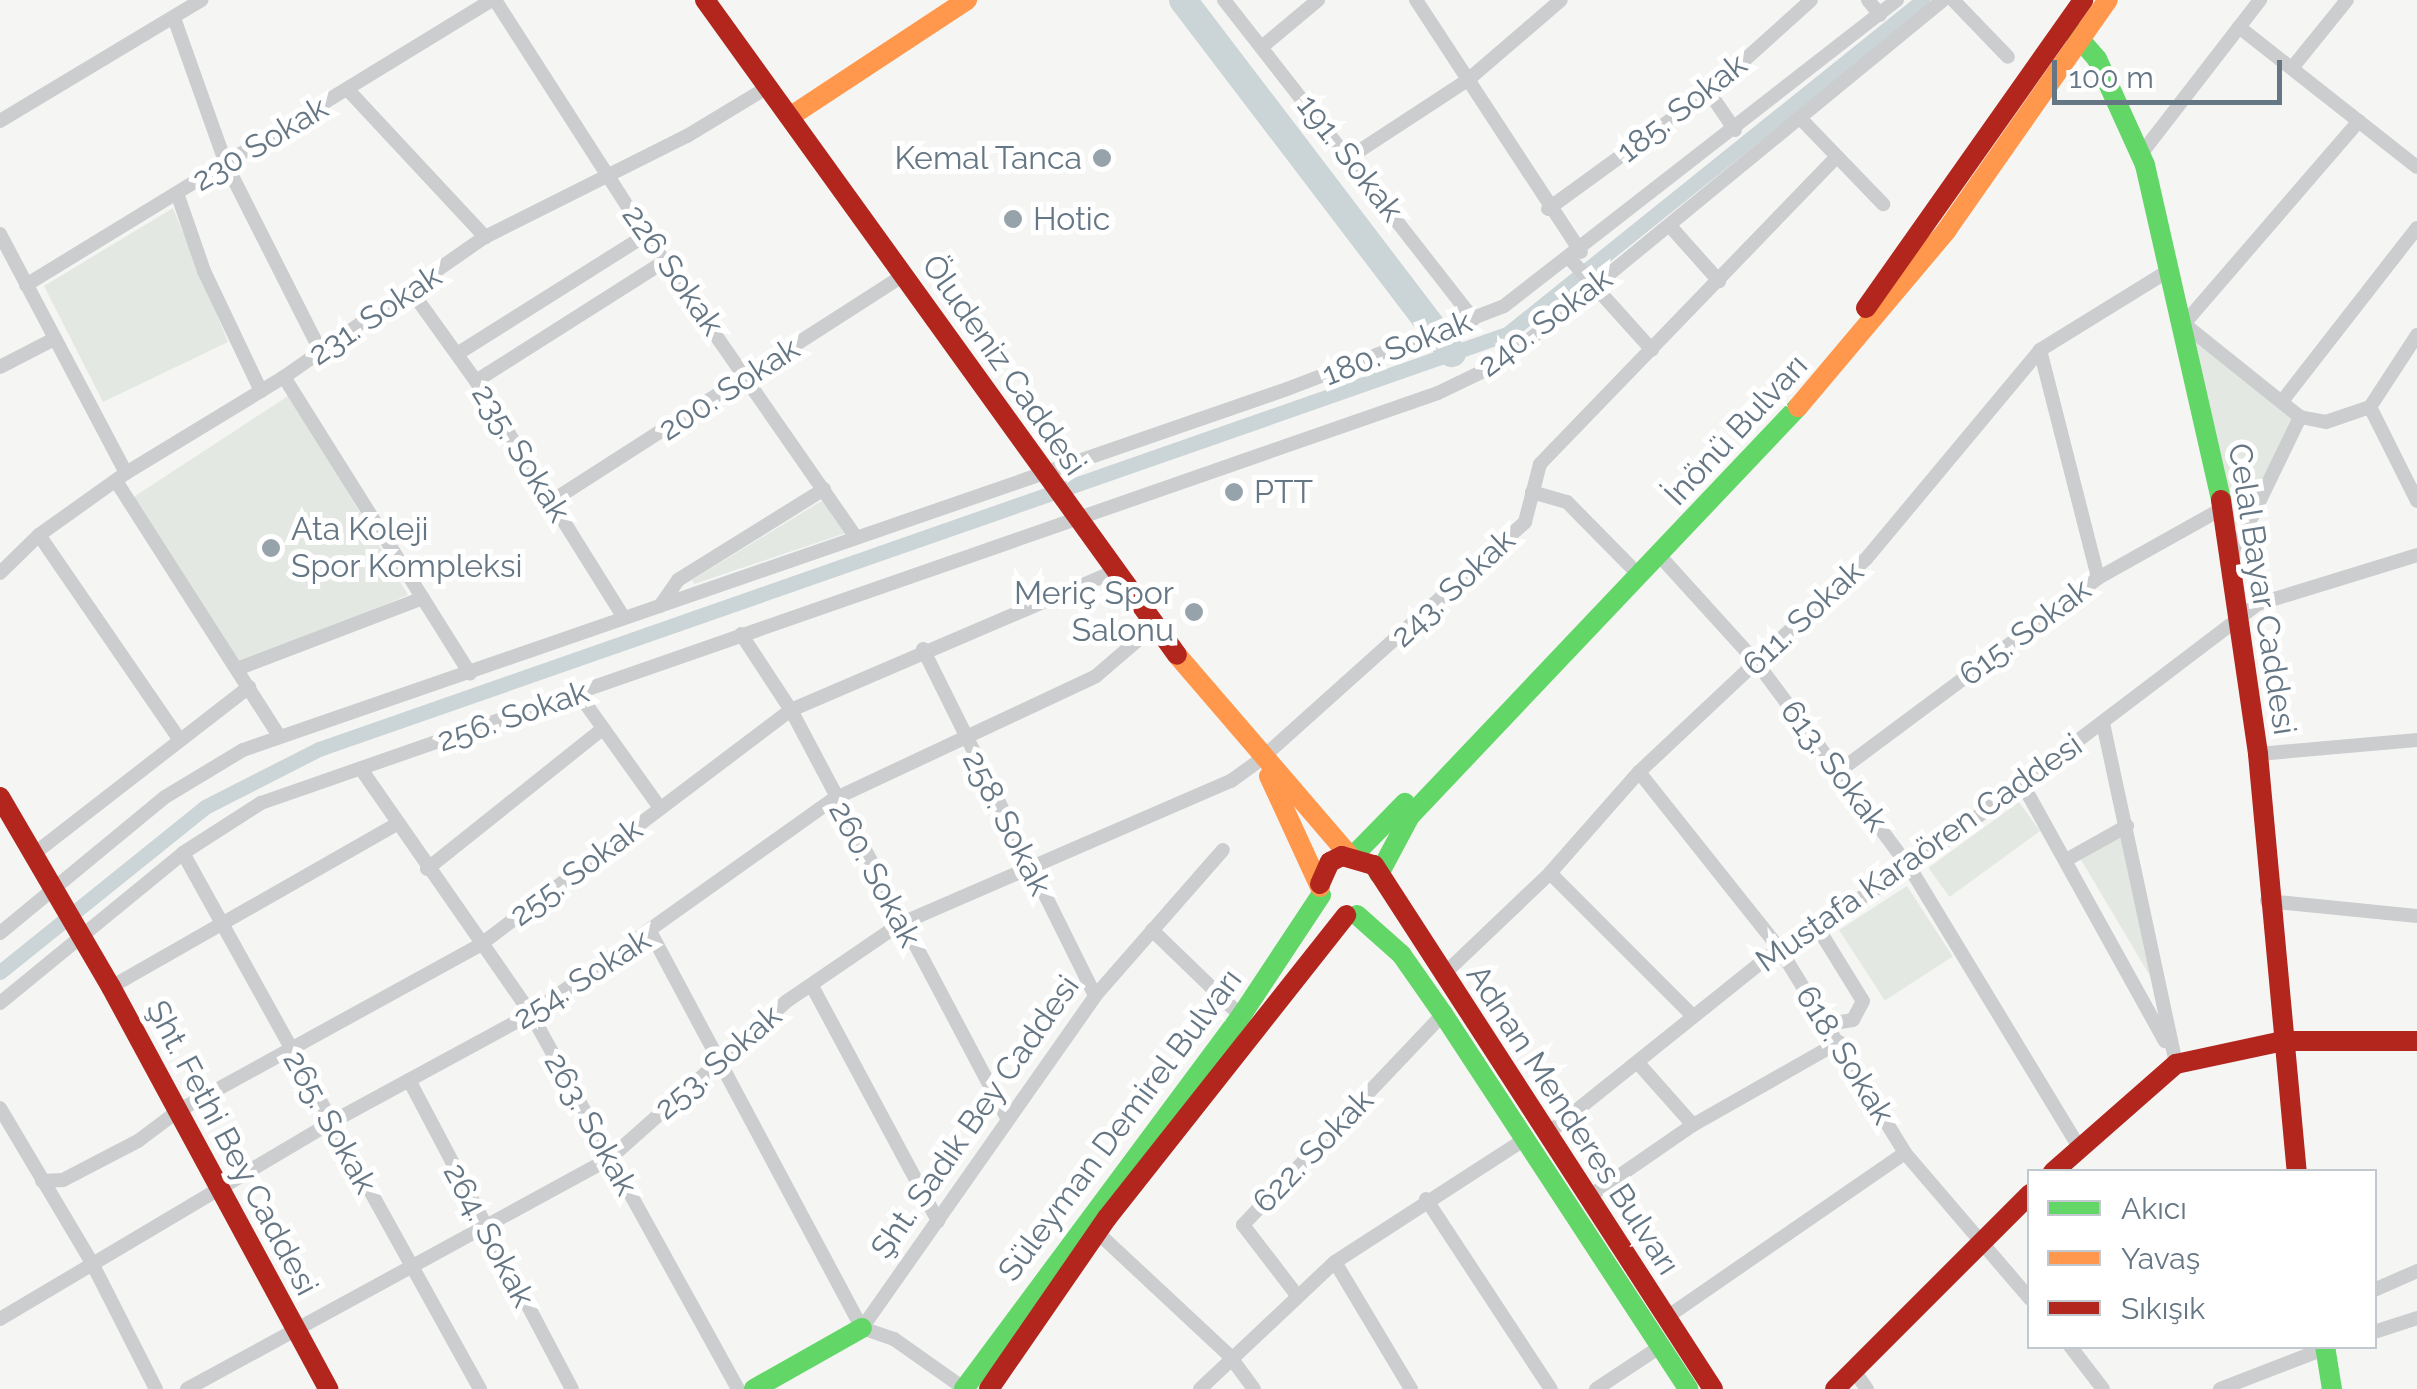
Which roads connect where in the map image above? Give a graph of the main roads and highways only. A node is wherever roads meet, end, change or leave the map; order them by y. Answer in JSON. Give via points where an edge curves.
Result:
{"nodes":[{"id":1,"x":967,"y":0,"type":"edge"},
{"id":2,"x":2083,"y":0,"type":"edge"},
{"id":3,"x":2108,"y":0,"type":"edge"},
{"id":4,"x":707,"y":1,"type":"edge"},
{"id":5,"x":2073,"y":32,"type":"junction"},
{"id":6,"x":792,"y":116,"type":"junction"},
{"id":7,"x":1703,"y":500,"type":"junction"},
{"id":8,"x":1262,"y":759,"type":"junction"},
{"id":9,"x":0,"y":797,"type":"edge"},
{"id":10,"x":1352,"y":855,"type":"junction"},
{"id":11,"x":1380,"y":880,"type":"junction"},
{"id":12,"x":1320,"y":890,"type":"junction"},
{"id":13,"x":1352,"y":915,"type":"junction"},
{"id":14,"x":2417,"y":1040,"type":"edge"},
{"id":15,"x":2283,"y":1041,"type":"junction"},
{"id":16,"x":1537,"y":1136,"type":"junction"},
{"id":17,"x":2056,"y":1169,"type":"edge"},
{"id":18,"x":2298,"y":1169,"type":"edge"},
{"id":19,"x":2027,"y":1197,"type":"edge"},
{"id":20,"x":862,"y":1328,"type":"road end"},
{"id":21,"x":2327,"y":1349,"type":"edge"},
{"id":22,"x":1861,"y":1380,"type":"edge"},
{"id":23,"x":2328,"y":1388,"type":"edge"},
{"id":24,"x":328,"y":1389,"type":"edge"},
{"id":25,"x":754,"y":1389,"type":"edge"},
{"id":26,"x":964,"y":1389,"type":"edge"},
{"id":27,"x":989,"y":1389,"type":"edge"},
{"id":28,"x":1688,"y":1389,"type":"edge"},
{"id":29,"x":1713,"y":1389,"type":"edge"},
{"id":30,"x":1835,"y":1389,"type":"edge"}],
"edges":[{"from":1,"to":6,"type":"main road"},
{"from":2,"to":5,"type":"main road","name":"İnönü Bulvarı"},
{"from":3,"to":5,"type":"main road","name":"İnönü Bulvarı"},
{"from":4,"to":6,"type":"main road","name":"Öludeniz Caddesi"},
{"from":5,"to":7,"type":"main road","name":"İnönü Bulvarı","via":[[1866,308]]},
{"from":5,"to":15,"type":"main road","name":"Celal Bayar Caddesi","via":[[2141,154],[2224,508],[2258,754]]},
{"from":6,"to":8,"type":"main road","name":"Öludeniz Caddesi","via":[[1112,572]]},
{"from":7,"to":10,"type":"main road","name":"İnönü Bulvarı"},
{"from":7,"to":11,"type":"main road","name":"İnönü Bulvarı","via":[[1660,554],[1410,816]]},
{"from":8,"to":10,"type":"main road","name":"Adnan Menderes Bulvarı"},
{"from":8,"to":12,"type":"main road","name":"Adnan Menderes Bulvarı"},
{"from":9,"to":24,"type":"main road","name":"Şht. Fethi Bey Caddesi","via":[[112,987]]},
{"from":10,"to":11,"type":"main road","name":"Adnan Menderes Bulvarı"},
{"from":10,"to":12,"type":"main road","via":[[1330,862]]},
{"from":11,"to":13,"type":"main road","via":[[1374,904]]},
{"from":11,"to":16,"type":"main road","name":"Adnan Menderes Bulvarı"},
{"from":12,"to":13,"type":"main road","name":"Adnan Menderes Bulvarı"},
{"from":12,"to":26,"type":"main road","name":"Süleyman Demirel Bulvarı","via":[[1240,1016]]},
{"from":13,"to":16,"type":"main road","name":"Adnan Menderes Bulvarı","via":[[1401,954]]},
{"from":13,"to":27,"type":"main road","name":"Süleyman Demirel Bulvarı","via":[[1098,1233]]},
{"from":14,"to":15,"type":"main road"},
{"from":15,"to":17,"type":"main road","via":[[2176,1064]]},
{"from":15,"to":18,"type":"main road","name":"Celal Bayar Caddesi"},
{"from":16,"to":28,"type":"main road","name":"Adnan Menderes Bulvarı"},
{"from":16,"to":29,"type":"main road","name":"Adnan Menderes Bulvarı","via":[[1587,1198]]},
{"from":19,"to":22,"type":"main road","via":[[1976,1244]]},
{"from":20,"to":25,"type":"main road","name":"Şht. Sadık Bey Caddesi"},
{"from":21,"to":23,"type":"main road"},
{"from":22,"to":30,"type":"main road"}]}
